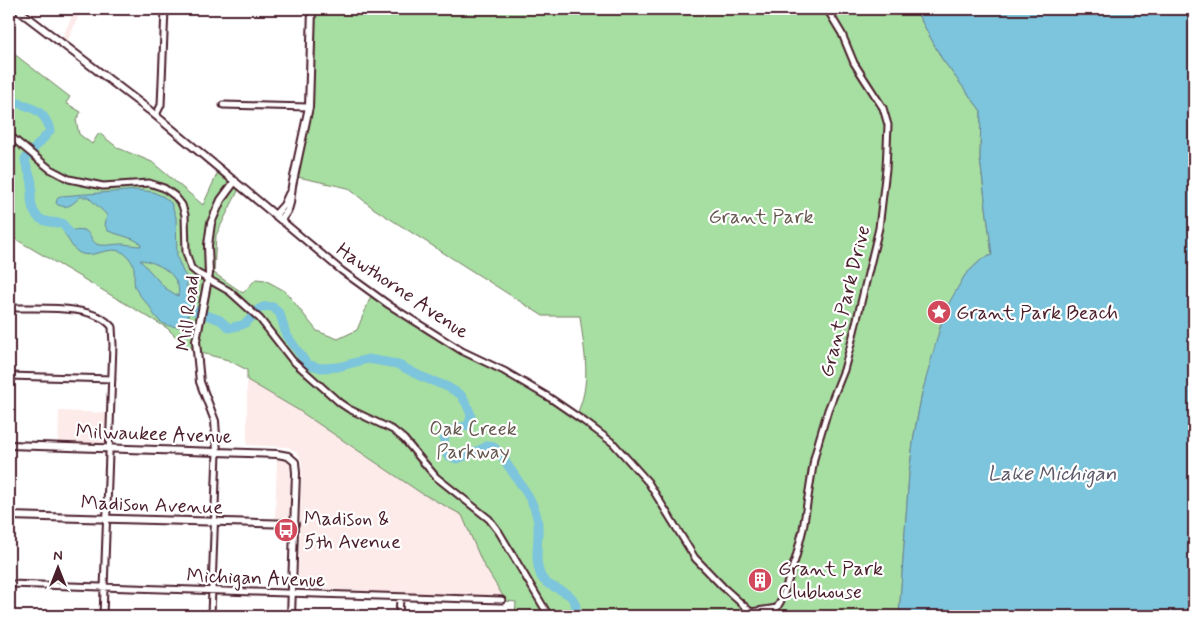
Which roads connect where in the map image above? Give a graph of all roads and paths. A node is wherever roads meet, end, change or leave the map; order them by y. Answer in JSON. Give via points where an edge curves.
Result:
{"nodes":[{"id":1,"x":17,"y":9,"type":"edge"},
{"id":2,"x":165,"y":9,"type":"edge"},
{"id":3,"x":312,"y":9,"type":"edge"},
{"id":4,"x":827,"y":9,"type":"edge"},
{"id":5,"x":223,"y":105,"type":"dead end"},
{"id":6,"x":309,"y":107,"type":"junction"},
{"id":7,"x":156,"y":115,"type":"junction"},
{"id":8,"x":9,"y":135,"type":"edge"},
{"id":9,"x":235,"y":181,"type":"junction"},
{"id":10,"x":292,"y":186,"type":"junction"},
{"id":11,"x":275,"y":215,"type":"junction"},
{"id":12,"x":281,"y":220,"type":"junction"},
{"id":13,"x":209,"y":279,"type":"junction"},
{"id":14,"x":9,"y":308,"type":"edge"},
{"id":15,"x":9,"y":376,"type":"edge"},
{"id":16,"x":112,"y":379,"type":"junction"},
{"id":17,"x":9,"y":445,"type":"edge"},
{"id":18,"x":109,"y":448,"type":"junction"},
{"id":19,"x":217,"y":452,"type":"junction"},
{"id":20,"x":9,"y":516,"type":"edge"},
{"id":21,"x":106,"y":519,"type":"junction"},
{"id":22,"x":216,"y":522,"type":"junction"},
{"id":23,"x":295,"y":524,"type":"junction"},
{"id":24,"x":9,"y":584,"type":"edge"},
{"id":25,"x":104,"y":587,"type":"junction"},
{"id":26,"x":212,"y":591,"type":"junction"},
{"id":27,"x":292,"y":593,"type":"junction"},
{"id":28,"x":400,"y":597,"type":"junction"},
{"id":29,"x":502,"y":600,"type":"dead end"},
{"id":30,"x":778,"y":608,"type":"junction"},
{"id":31,"x":751,"y":614,"type":"edge"},
{"id":32,"x":103,"y":616,"type":"edge"},
{"id":33,"x":211,"y":616,"type":"edge"},
{"id":34,"x":291,"y":616,"type":"edge"},
{"id":35,"x":399,"y":616,"type":"edge"},
{"id":36,"x":549,"y":616,"type":"edge"},
{"id":37,"x":772,"y":616,"type":"edge"}],
"edges":[{"from":1,"to":7,"type":"street","name":"Hawthorne Avenue"},
{"from":2,"to":7,"type":"street","via":[[161,105]]},
{"from":3,"to":6,"type":"street"},
{"from":4,"to":30,"type":"street","name":"Grant Park Drive","via":[[854,63],[883,108],[888,135],[886,169],[879,228],[854,334],[819,440],[803,529]]},
{"from":5,"to":6,"type":"street"},
{"from":6,"to":10,"type":"street"},
{"from":7,"to":9,"type":"street","name":"Hawthorne Avenue"},
{"from":8,"to":13,"type":"street","via":[[55,172],[79,182],[103,186],[149,183],[169,191],[185,215],[189,265]]},
{"from":9,"to":11,"type":"street","name":"Hawthorne Avenue"},
{"from":9,"to":13,"type":"street","name":"Mill Road","via":[[221,200],[211,223]]},
{"from":10,"to":11,"type":"street"},
{"from":10,"to":12,"type":"street","via":[[290,203]]},
{"from":11,"to":12,"type":"street","name":"Hawthorne Avenue"},
{"from":12,"to":31,"type":"street","name":"Hawthorne Avenue","via":[[342,271],[396,309],[462,351],[550,398],[613,443],[648,482],[695,558]]},
{"from":13,"to":19,"type":"street","name":"Mill Road","via":[[196,341],[198,374],[215,421]]},
{"from":13,"to":36,"type":"street","via":[[225,287],[260,319],[298,365],[344,406],[393,430],[436,477],[489,519]]},
{"from":14,"to":16,"type":"street","via":[[83,310],[105,320],[113,330]]},
{"from":15,"to":16,"type":"street"},
{"from":16,"to":18,"type":"street"},
{"from":17,"to":18,"type":"street","name":"Milwaukee Avenue"},
{"from":18,"to":19,"type":"street","name":"Milwaukee Avenue"},
{"from":18,"to":21,"type":"street"},
{"from":19,"to":22,"type":"street"},
{"from":19,"to":23,"type":"street","name":"Milwaukee Avenue","via":[[282,454],[292,458],[296,473]]},
{"from":20,"to":21,"type":"street","name":"Madison Avenue"},
{"from":21,"to":22,"type":"street","name":"Madison Avenue"},
{"from":21,"to":25,"type":"street"},
{"from":22,"to":23,"type":"street","name":"Madison Avenue"},
{"from":22,"to":26,"type":"street"},
{"from":23,"to":27,"type":"street"},
{"from":24,"to":25,"type":"street","name":"Michigan Avenue"},
{"from":25,"to":26,"type":"street","name":"Michigan Avenue"},
{"from":25,"to":32,"type":"street"},
{"from":26,"to":27,"type":"street","name":"Michigan Avenue"},
{"from":26,"to":33,"type":"street"},
{"from":27,"to":28,"type":"street","name":"Michigan Avenue"},
{"from":27,"to":34,"type":"street"},
{"from":28,"to":29,"type":"street","name":"Michigan Avenue"},
{"from":28,"to":35,"type":"street"},
{"from":30,"to":31,"type":"street","name":"Hawthorne Avenue"},
{"from":30,"to":37,"type":"street","name":"Grant Park Drive"}]}
